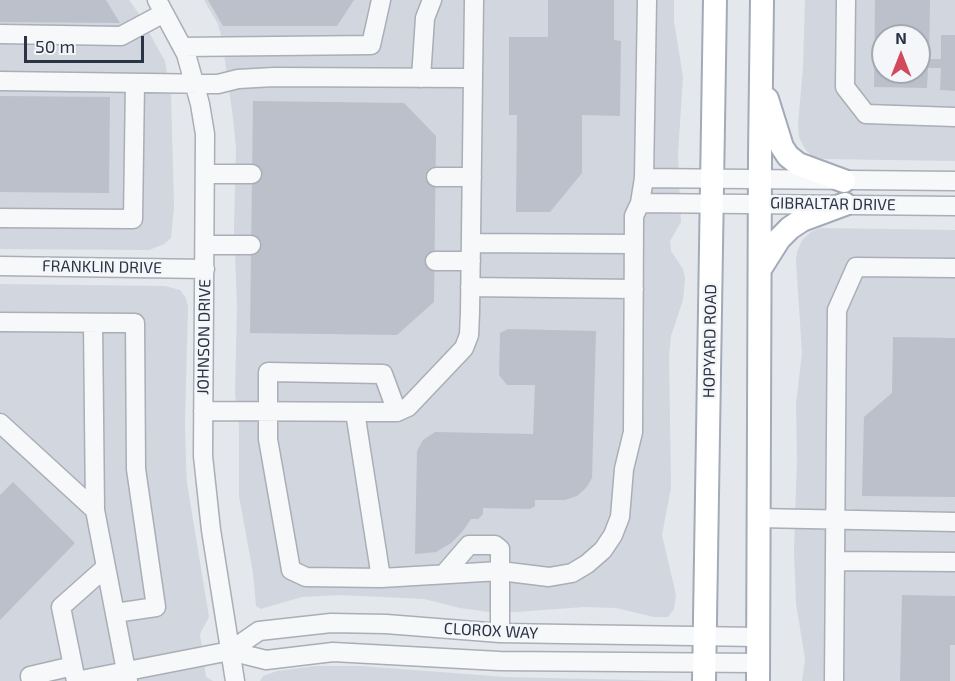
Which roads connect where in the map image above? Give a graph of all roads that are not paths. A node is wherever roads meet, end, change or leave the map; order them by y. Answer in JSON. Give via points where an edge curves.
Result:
{"nodes":[{"id":1,"x":381,"y":0,"type":"edge"},
{"id":2,"x":432,"y":0,"type":"edge"},
{"id":3,"x":474,"y":0,"type":"edge"},
{"id":4,"x":646,"y":0,"type":"edge"},
{"id":5,"x":715,"y":0,"type":"edge"},
{"id":6,"x":762,"y":0,"type":"edge"},
{"id":7,"x":846,"y":0,"type":"edge"},
{"id":8,"x":161,"y":6,"type":"edge"},
{"id":9,"x":0,"y":34,"type":"edge"},
{"id":10,"x":182,"y":47,"type":"junction"},
{"id":11,"x":421,"y":78,"type":"junction"},
{"id":12,"x":473,"y":78,"type":"junction"},
{"id":13,"x":0,"y":81,"type":"edge"},
{"id":14,"x":761,"y":81,"type":"junction"},
{"id":15,"x":135,"y":83,"type":"junction"},
{"id":16,"x":195,"y":83,"type":"junction"},
{"id":17,"x":955,"y":117,"type":"edge"},
{"id":18,"x":205,"y":174,"type":"junction"},
{"id":19,"x":252,"y":174,"type":"dead end"},
{"id":20,"x":436,"y":177,"type":"dead end"},
{"id":21,"x":472,"y":177,"type":"junction"},
{"id":22,"x":644,"y":178,"type":"junction"},
{"id":23,"x":712,"y":179,"type":"junction"},
{"id":24,"x":760,"y":180,"type":"junction"},
{"id":25,"x":844,"y":181,"type":"junction"},
{"id":26,"x":955,"y":182,"type":"edge"},
{"id":27,"x":640,"y":203,"type":"junction"},
{"id":28,"x":712,"y":203,"type":"junction"},
{"id":29,"x":760,"y":203,"type":"junction"},
{"id":30,"x":845,"y":204,"type":"junction"},
{"id":31,"x":955,"y":206,"type":"edge"},
{"id":32,"x":0,"y":218,"type":"edge"},
{"id":33,"x":471,"y":243,"type":"junction"},
{"id":34,"x":205,"y":244,"type":"junction"},
{"id":35,"x":634,"y":244,"type":"junction"},
{"id":36,"x":251,"y":245,"type":"dead end"},
{"id":37,"x":435,"y":261,"type":"dead end"},
{"id":38,"x":471,"y":261,"type":"junction"},
{"id":39,"x":0,"y":266,"type":"edge"},
{"id":40,"x":955,"y":268,"type":"edge"},
{"id":41,"x":205,"y":269,"type":"junction"},
{"id":42,"x":760,"y":269,"type":"junction"},
{"id":43,"x":470,"y":286,"type":"junction"},
{"id":44,"x":634,"y":289,"type":"junction"},
{"id":45,"x":0,"y":322,"type":"edge"},
{"id":46,"x":93,"y":323,"type":"junction"},
{"id":47,"x":203,"y":411,"type":"junction"},
{"id":48,"x":268,"y":412,"type":"junction"},
{"id":49,"x":356,"y":412,"type":"junction"},
{"id":50,"x":397,"y":412,"type":"junction"},
{"id":51,"x":0,"y":423,"type":"edge"},
{"id":52,"x":95,"y":510,"type":"junction"},
{"id":53,"x":759,"y":518,"type":"junction"},
{"id":54,"x":836,"y":518,"type":"junction"},
{"id":55,"x":955,"y":522,"type":"edge"},
{"id":56,"x":835,"y":561,"type":"junction"},
{"id":57,"x":955,"y":562,"type":"edge"},
{"id":58,"x":106,"y":567,"type":"junction"},
{"id":59,"x":501,"y":571,"type":"junction"},
{"id":60,"x":444,"y":574,"type":"junction"},
{"id":61,"x":381,"y":578,"type":"junction"},
{"id":62,"x":115,"y":613,"type":"junction"},
{"id":63,"x":500,"y":633,"type":"junction"},
{"id":64,"x":705,"y":637,"type":"junction"},
{"id":65,"x":758,"y":637,"type":"junction"},
{"id":66,"x":230,"y":651,"type":"junction"},
{"id":67,"x":704,"y":672,"type":"edge"},
{"id":68,"x":758,"y":672,"type":"edge"},
{"id":69,"x":75,"y":676,"type":"edge"},
{"id":70,"x":127,"y":676,"type":"edge"},
{"id":71,"x":32,"y":681,"type":"edge"},
{"id":72,"x":235,"y":681,"type":"edge"},
{"id":73,"x":834,"y":681,"type":"edge"}],
"edges":[{"from":1,"to":10,"type":"street","via":[[370,45]]},
{"from":2,"to":11,"type":"street","via":[[425,18]]},
{"from":3,"to":12,"type":"street"},
{"from":4,"to":22,"type":"street"},
{"from":5,"to":23,"type":"main road","name":"HOPYARD ROAD"},
{"from":6,"to":14,"type":"main road"},
{"from":7,"to":17,"type":"street","via":[[845,87],[866,114]]},
{"from":8,"to":9,"type":"street","via":[[121,36]]},
{"from":8,"to":10,"type":"street","name":"JOHNSON DRIVE"},
{"from":10,"to":16,"type":"street","name":"JOHNSON DRIVE"},
{"from":11,"to":12,"type":"street"},
{"from":11,"to":16,"type":"street","via":[[274,77]]},
{"from":12,"to":21,"type":"street"},
{"from":13,"to":15,"type":"street"},
{"from":14,"to":24,"type":"main road"},
{"from":14,"to":25,"type":"main road","via":[[788,156],[798,164]]},
{"from":15,"to":16,"type":"street"},
{"from":15,"to":32,"type":"street","via":[[133,219]]},
{"from":16,"to":18,"type":"street","name":"JOHNSON DRIVE","via":[[205,134]]},
{"from":18,"to":19,"type":"street"},
{"from":18,"to":34,"type":"street","name":"JOHNSON DRIVE"},
{"from":20,"to":21,"type":"street"},
{"from":21,"to":33,"type":"street"},
{"from":22,"to":23,"type":"street","name":"GIBRALTAR DRIVE"},
{"from":22,"to":27,"type":"street"},
{"from":23,"to":24,"type":"street","name":"GIBRALTAR DRIVE"},
{"from":23,"to":28,"type":"main road","name":"HOPYARD ROAD"},
{"from":24,"to":25,"type":"street","name":"GIBRALTAR DRIVE"},
{"from":24,"to":29,"type":"main road"},
{"from":25,"to":26,"type":"street","name":"GIBRALTAR DRIVE"},
{"from":27,"to":28,"type":"street","name":"GIBRALTAR DRIVE"},
{"from":27,"to":35,"type":"street","via":[[634,216]]},
{"from":28,"to":29,"type":"street","name":"GIBRALTAR DRIVE"},
{"from":28,"to":64,"type":"main road","name":"HOPYARD ROAD"},
{"from":29,"to":30,"type":"street","name":"GIBRALTAR DRIVE"},
{"from":29,"to":42,"type":"main road"},
{"from":30,"to":31,"type":"street","name":"GIBRALTAR DRIVE"},
{"from":30,"to":42,"type":"main road","via":[[789,228]]},
{"from":33,"to":35,"type":"street"},
{"from":33,"to":38,"type":"street"},
{"from":34,"to":36,"type":"street"},
{"from":34,"to":41,"type":"street","name":"JOHNSON DRIVE"},
{"from":35,"to":44,"type":"street"},
{"from":37,"to":38,"type":"street"},
{"from":38,"to":43,"type":"street"},
{"from":39,"to":41,"type":"street","name":"FRANKLIN DRIVE"},
{"from":40,"to":54,"type":"street","via":[[856,267],[837,310]]},
{"from":41,"to":47,"type":"street","name":"JOHNSON DRIVE"},
{"from":42,"to":53,"type":"main road"},
{"from":43,"to":44,"type":"street"},
{"from":43,"to":50,"type":"street","via":[[469,335],[464,348],[408,407]]},
{"from":44,"to":59,"type":"street","via":[[633,432],[624,469],[620,517],[613,535],[603,550],[572,573],[549,577]]},
{"from":45,"to":46,"type":"street"},
{"from":46,"to":52,"type":"street"},
{"from":46,"to":62,"type":"street","via":[[135,324],[136,469],[156,607]]},
{"from":47,"to":48,"type":"street"},
{"from":47,"to":66,"type":"street","name":"JOHNSON DRIVE","via":[[202,456]]},
{"from":48,"to":49,"type":"street"},
{"from":48,"to":50,"type":"street","via":[[268,372],[383,374]]},
{"from":48,"to":61,"type":"street","via":[[268,439],[291,570],[306,577]]},
{"from":49,"to":50,"type":"street"},
{"from":49,"to":61,"type":"street"},
{"from":51,"to":52,"type":"street"},
{"from":52,"to":58,"type":"street"},
{"from":53,"to":54,"type":"street"},
{"from":53,"to":65,"type":"main road"},
{"from":54,"to":55,"type":"street"},
{"from":54,"to":56,"type":"street"},
{"from":56,"to":57,"type":"street"},
{"from":56,"to":73,"type":"street"},
{"from":58,"to":62,"type":"street"},
{"from":58,"to":69,"type":"street","via":[[61,608]]},
{"from":59,"to":60,"type":"street"},
{"from":59,"to":60,"type":"street","via":[[501,549],[495,545],[470,545]]},
{"from":59,"to":63,"type":"street"},
{"from":60,"to":61,"type":"street"},
{"from":62,"to":70,"type":"street"},
{"from":63,"to":64,"type":"street","name":"CLOROX WAY"},
{"from":63,"to":66,"type":"street","name":"CLOROX WAY","via":[[331,623],[259,631]]},
{"from":64,"to":65,"type":"street","name":"CLOROX WAY"},
{"from":64,"to":67,"type":"main road","name":"HOPYARD ROAD"},
{"from":65,"to":68,"type":"main road"},
{"from":66,"to":67,"type":"street","name":"CLOROX WAY","via":[[266,660],[333,652]]},
{"from":66,"to":70,"type":"street","name":"CLOROX WAY"},
{"from":66,"to":72,"type":"street","name":"JOHNSON DRIVE"},
{"from":67,"to":68,"type":"street","name":"CLOROX WAY"},
{"from":69,"to":70,"type":"street","name":"CLOROX WAY"},
{"from":69,"to":71,"type":"street","name":"CLOROX WAY","via":[[30,676]]}]}
